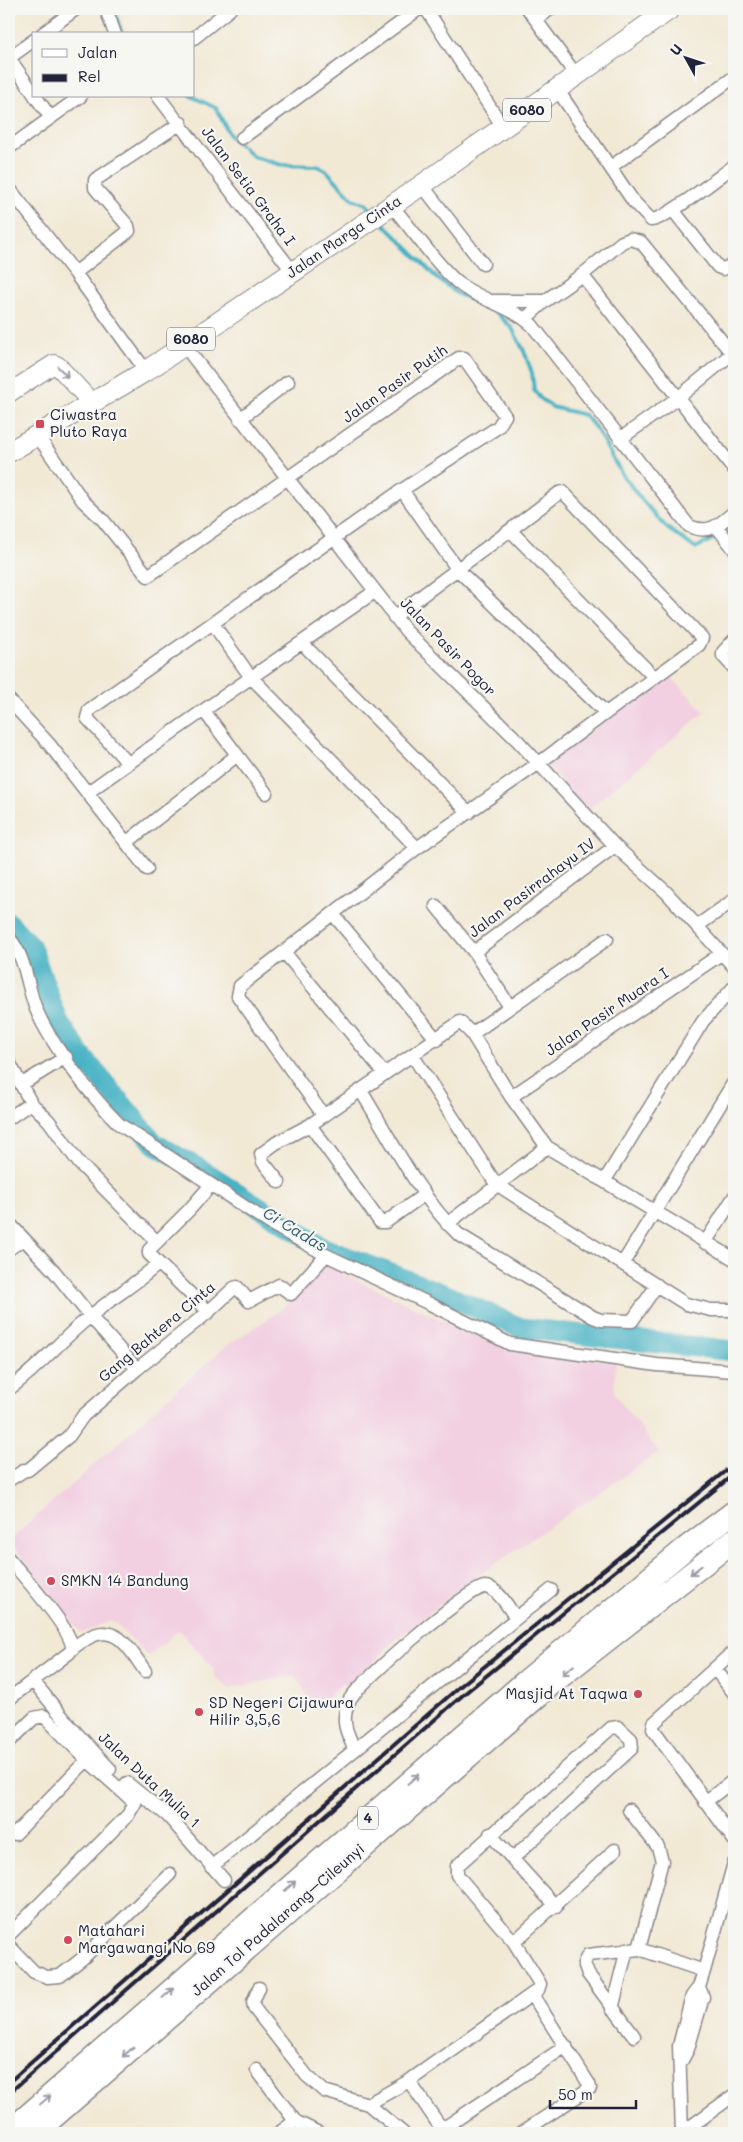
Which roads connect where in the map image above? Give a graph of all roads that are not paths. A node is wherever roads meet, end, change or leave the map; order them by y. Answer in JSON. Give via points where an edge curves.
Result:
{"nodes":[{"id":1,"x":76,"y":9,"type":"edge"},
{"id":2,"x":106,"y":9,"type":"edge"},
{"id":3,"x":230,"y":9,"type":"edge"},
{"id":4,"x":419,"y":9,"type":"edge"},
{"id":5,"x":426,"y":9,"type":"edge"},
{"id":6,"x":528,"y":9,"type":"edge"},
{"id":7,"x":550,"y":9,"type":"edge"},
{"id":8,"x":670,"y":9,"type":"edge"},
{"id":9,"x":536,"y":20,"type":"junction"},
{"id":10,"x":45,"y":32,"type":"edge"},
{"id":11,"x":114,"y":32,"type":"edge"},
{"id":12,"x":195,"y":37,"type":"edge"},
{"id":13,"x":32,"y":41,"type":"edge"},
{"id":14,"x":9,"y":58,"type":"edge"},
{"id":15,"x":576,"y":75,"type":"junction"},
{"id":16,"x":734,"y":77,"type":"edge"},
{"id":17,"x":557,"y":89,"type":"junction"},
{"id":18,"x":32,"y":92,"type":"edge"},
{"id":19,"x":36,"y":98,"type":"edge"},
{"id":20,"x":78,"y":98,"type":"edge"},
{"id":21,"x":160,"y":98,"type":"edge"},
{"id":22,"x":51,"y":118,"type":"junction"},
{"id":23,"x":181,"y":124,"type":"junction"},
{"id":24,"x":503,"y":127,"type":"junction"},
{"id":25,"x":242,"y":138,"type":"dead end"},
{"id":26,"x":9,"y":148,"type":"edge"},
{"id":27,"x":611,"y":166,"type":"junction"},
{"id":28,"x":732,"y":171,"type":"edge"},
{"id":29,"x":422,"y":185,"type":"junction"},
{"id":30,"x":9,"y":188,"type":"edge"},
{"id":31,"x":673,"y":210,"type":"junction"},
{"id":32,"x":381,"y":211,"type":"junction"},
{"id":33,"x":483,"y":264,"type":"dead end"},
{"id":34,"x":734,"y":265,"type":"edge"},
{"id":35,"x":293,"y":272,"type":"junction"},
{"id":36,"x":75,"y":273,"type":"junction"},
{"id":37,"x":582,"y":275,"type":"junction"},
{"id":38,"x":494,"y":301,"type":"junction"},
{"id":39,"x":545,"y":301,"type":"junction"},
{"id":40,"x":525,"y":319,"type":"junction"},
{"id":41,"x":183,"y":344,"type":"junction"},
{"id":42,"x":734,"y":354,"type":"edge"},
{"id":43,"x":146,"y":372,"type":"junction"},
{"id":44,"x":288,"y":382,"type":"dead end"},
{"id":45,"x":9,"y":393,"type":"edge"},
{"id":46,"x":679,"y":397,"type":"junction"},
{"id":47,"x":92,"y":402,"type":"junction"},
{"id":48,"x":240,"y":419,"type":"junction"},
{"id":49,"x":37,"y":435,"type":"junction"},
{"id":50,"x":620,"y":440,"type":"junction"},
{"id":51,"x":9,"y":452,"type":"edge"},
{"id":52,"x":734,"y":468,"type":"edge"},
{"id":53,"x":288,"y":480,"type":"junction"},
{"id":54,"x":402,"y":490,"type":"junction"},
{"id":55,"x":734,"y":512,"type":"edge"},
{"id":56,"x":719,"y":529,"type":"junction"},
{"id":57,"x":511,"y":531,"type":"junction"},
{"id":58,"x":334,"y":539,"type":"junction"},
{"id":59,"x":731,"y":546,"type":"edge"},
{"id":60,"x":458,"y":570,"type":"junction"},
{"id":61,"x":374,"y":592,"type":"junction"},
{"id":62,"x":394,"y":617,"type":"junction"},
{"id":63,"x":212,"y":624,"type":"junction"},
{"id":64,"x":734,"y":640,"type":"edge"},
{"id":65,"x":302,"y":643,"type":"junction"},
{"id":66,"x":734,"y":668,"type":"edge"},
{"id":67,"x":250,"y":676,"type":"junction"},
{"id":68,"x":654,"y":677,"type":"junction"},
{"id":69,"x":9,"y":700,"type":"edge"},
{"id":70,"x":204,"y":712,"type":"junction"},
{"id":71,"x":606,"y":713,"type":"junction"},
{"id":72,"x":236,"y":756,"type":"junction"},
{"id":73,"x":128,"y":763,"type":"junction"},
{"id":74,"x":539,"y":763,"type":"junction"},
{"id":75,"x":87,"y":793,"type":"junction"},
{"id":76,"x":266,"y":793,"type":"dead end"},
{"id":77,"x":469,"y":813,"type":"junction"},
{"id":78,"x":126,"y":843,"type":"junction"},
{"id":79,"x":615,"y":846,"type":"junction"},
{"id":80,"x":417,"y":848,"type":"junction"},
{"id":81,"x":147,"y":870,"type":"dead end"},
{"id":82,"x":734,"y":900,"type":"edge"},
{"id":83,"x":436,"y":906,"type":"dead end"},
{"id":84,"x":333,"y":914,"type":"junction"},
{"id":85,"x":697,"y":926,"type":"junction"},
{"id":86,"x":9,"y":938,"type":"edge"},
{"id":87,"x":607,"y":939,"type":"dead end"},
{"id":88,"x":284,"y":952,"type":"junction"},
{"id":89,"x":474,"y":952,"type":"junction"},
{"id":90,"x":721,"y":954,"type":"junction"},
{"id":91,"x":734,"y":967,"type":"edge"},
{"id":92,"x":734,"y":987,"type":"edge"},
{"id":93,"x":510,"y":1006,"type":"junction"},
{"id":94,"x":472,"y":1034,"type":"junction"},
{"id":95,"x":437,"y":1040,"type":"junction"},
{"id":96,"x":413,"y":1056,"type":"junction"},
{"id":97,"x":66,"y":1057,"type":"junction"},
{"id":98,"x":9,"y":1062,"type":"edge"},
{"id":99,"x":384,"y":1073,"type":"junction"},
{"id":100,"x":734,"y":1082,"type":"edge"},
{"id":101,"x":22,"y":1084,"type":"junction"},
{"id":102,"x":361,"y":1091,"type":"junction"},
{"id":103,"x":511,"y":1097,"type":"junction"},
{"id":104,"x":31,"y":1103,"type":"junction"},
{"id":105,"x":324,"y":1116,"type":"junction"},
{"id":106,"x":9,"y":1118,"type":"edge"},
{"id":107,"x":310,"y":1125,"type":"junction"},
{"id":108,"x":547,"y":1147,"type":"junction"},
{"id":109,"x":605,"y":1180,"type":"junction"},
{"id":110,"x":278,"y":1182,"type":"dead end"},
{"id":111,"x":496,"y":1184,"type":"junction"},
{"id":112,"x":211,"y":1185,"type":"junction"},
{"id":113,"x":425,"y":1194,"type":"junction"},
{"id":114,"x":734,"y":1197,"type":"edge"},
{"id":115,"x":653,"y":1212,"type":"junction"},
{"id":116,"x":9,"y":1223,"type":"edge"},
{"id":117,"x":447,"y":1224,"type":"junction"},
{"id":118,"x":23,"y":1238,"type":"junction"},
{"id":119,"x":157,"y":1242,"type":"junction"},
{"id":120,"x":705,"y":1243,"type":"junction"},
{"id":121,"x":9,"y":1249,"type":"edge"},
{"id":122,"x":326,"y":1256,"type":"junction"},
{"id":123,"x":734,"y":1259,"type":"edge"},
{"id":124,"x":623,"y":1263,"type":"junction"},
{"id":125,"x":158,"y":1264,"type":"junction"},
{"id":126,"x":657,"y":1285,"type":"junction"},
{"id":127,"x":734,"y":1310,"type":"edge"},
{"id":128,"x":209,"y":1312,"type":"junction"},
{"id":129,"x":90,"y":1316,"type":"junction"},
{"id":130,"x":137,"y":1368,"type":"junction"},
{"id":131,"x":734,"y":1372,"type":"edge"},
{"id":132,"x":9,"y":1389,"type":"edge"},
{"id":133,"x":9,"y":1480,"type":"edge"},
{"id":134,"x":734,"y":1512,"type":"edge"},
{"id":135,"x":734,"y":1540,"type":"edge"},
{"id":136,"x":9,"y":1559,"type":"edge"},
{"id":137,"x":550,"y":1590,"type":"dead end"},
{"id":138,"x":516,"y":1618,"type":"junction"},
{"id":139,"x":72,"y":1648,"type":"junction"},
{"id":140,"x":734,"y":1651,"type":"edge"},
{"id":141,"x":715,"y":1669,"type":"junction"},
{"id":142,"x":145,"y":1671,"type":"dead end"},
{"id":143,"x":32,"y":1681,"type":"junction"},
{"id":144,"x":734,"y":1693,"type":"edge"},
{"id":145,"x":9,"y":1699,"type":"edge"},
{"id":146,"x":9,"y":1742,"type":"edge"},
{"id":147,"x":355,"y":1750,"type":"junction"},
{"id":148,"x":87,"y":1760,"type":"junction"},
{"id":149,"x":734,"y":1780,"type":"edge"},
{"id":150,"x":705,"y":1802,"type":"junction"},
{"id":151,"x":629,"y":1810,"type":"dead end"},
{"id":152,"x":15,"y":1834,"type":"dead end"},
{"id":153,"x":490,"y":1834,"type":"junction"},
{"id":154,"x":734,"y":1840,"type":"edge"},
{"id":155,"x":615,"y":1850,"type":"dead end"},
{"id":156,"x":513,"y":1858,"type":"junction"},
{"id":157,"x":734,"y":1863,"type":"edge"},
{"id":158,"x":212,"y":1866,"type":"junction"},
{"id":159,"x":170,"y":1874,"type":"dead end"},
{"id":160,"x":224,"y":1880,"type":"dead end"},
{"id":161,"x":556,"y":1906,"type":"junction"},
{"id":162,"x":9,"y":1935,"type":"edge"},
{"id":163,"x":514,"y":1942,"type":"junction"},
{"id":164,"x":9,"y":1946,"type":"edge"},
{"id":165,"x":633,"y":1949,"type":"junction"},
{"id":166,"x":704,"y":1971,"type":"junction"},
{"id":167,"x":259,"y":1988,"type":"dead end"},
{"id":168,"x":533,"y":1996,"type":"junction"},
{"id":169,"x":612,"y":2009,"type":"junction"},
{"id":170,"x":634,"y":2036,"type":"dead end"},
{"id":171,"x":566,"y":2046,"type":"junction"},
{"id":172,"x":257,"y":2070,"type":"dead end"},
{"id":173,"x":409,"y":2081,"type":"junction"},
{"id":174,"x":734,"y":2095,"type":"edge"},
{"id":175,"x":368,"y":2104,"type":"junction"},
{"id":176,"x":295,"y":2121,"type":"junction"},
{"id":177,"x":9,"y":2132,"type":"edge"},
{"id":178,"x":35,"y":2133,"type":"edge"},
{"id":179,"x":279,"y":2133,"type":"edge"},
{"id":180,"x":319,"y":2133,"type":"edge"},
{"id":181,"x":403,"y":2133,"type":"edge"},
{"id":182,"x":521,"y":2133,"type":"edge"},
{"id":183,"x":682,"y":2133,"type":"edge"}],
"edges":[{"from":1,"to":10,"type":"street"},
{"from":2,"to":11,"type":"street"},
{"from":3,"to":12,"type":"street"},
{"from":4,"to":25,"type":"street"},
{"from":5,"to":24,"type":"street"},
{"from":6,"to":9,"type":"street"},
{"from":7,"to":9,"type":"street"},
{"from":8,"to":15,"type":"main road","name":"Jalan Marga Cinta","number":"6080"},
{"from":9,"to":15,"type":"street"},
{"from":13,"to":14,"type":"street"},
{"from":14,"to":18,"type":"street"},
{"from":15,"to":17,"type":"main road","name":"Jalan Marga Cinta","number":"6080"},
{"from":16,"to":27,"type":"street"},
{"from":17,"to":24,"type":"main road","name":"Jalan Marga Cinta","number":"6080"},
{"from":17,"to":27,"type":"street"},
{"from":19,"to":22,"type":"street"},
{"from":20,"to":22,"type":"street"},
{"from":21,"to":23,"type":"street","name":"Jalan Setia Graha I"},
{"from":22,"to":26,"type":"street"},
{"from":23,"to":35,"type":"street","name":"Jalan Setia Graha I"},
{"from":23,"to":36,"type":"street","via":[[95,180],[94,188],[129,231]]},
{"from":24,"to":29,"type":"main road","name":"Jalan Marga Cinta","number":"6080"},
{"from":27,"to":31,"type":"street","via":[[633,201],[651,220]]},
{"from":28,"to":31,"type":"street"},
{"from":29,"to":32,"type":"main road","name":"Jalan Marga Cinta","number":"6080"},
{"from":29,"to":33,"type":"street"},
{"from":30,"to":36,"type":"street"},
{"from":31,"to":34,"type":"street","via":[[718,267],[723,269]]},
{"from":32,"to":35,"type":"main road","name":"Jalan Marga Cinta","number":"6080"},
{"from":32,"to":38,"type":"street","via":[[454,280]]},
{"from":35,"to":41,"type":"main road","name":"Jalan Marga Cinta","number":"6080"},
{"from":36,"to":43,"type":"street"},
{"from":37,"to":39,"type":"street"},
{"from":37,"to":42,"type":"street","via":[[622,242],[630,239],[641,242]]},
{"from":37,"to":46,"type":"street"},
{"from":38,"to":39,"type":"street"},
{"from":38,"to":40,"type":"street"},
{"from":39,"to":40,"type":"street"},
{"from":40,"to":50,"type":"street"},
{"from":41,"to":43,"type":"main road","name":"Jalan Marga Cinta","number":"6080"},
{"from":41,"to":48,"type":"street","name":"Jalan Pasir Pogor"},
{"from":42,"to":46,"type":"street"},
{"from":43,"to":47,"type":"main road","name":"Jalan Marga Cinta","number":"6080"},
{"from":44,"to":48,"type":"street"},
{"from":45,"to":47,"type":"street","one_way":true,"via":[[54,364]]},
{"from":46,"to":50,"type":"street"},
{"from":46,"to":52,"type":"street"},
{"from":47,"to":49,"type":"main road","name":"Jalan Marga Cinta","number":"6080"},
{"from":48,"to":53,"type":"street","name":"Jalan Pasir Pogor"},
{"from":49,"to":51,"type":"main road","name":"Jalan Marga Cinta","number":"6080"},
{"from":49,"to":53,"type":"street","via":[[82,501],[103,520],[147,576]]},
{"from":50,"to":56,"type":"street","via":[[689,526],[706,531]]},
{"from":53,"to":54,"type":"street","name":"Jalan Pasir Putih","via":[[459,358],[464,358],[505,416],[498,427]]},
{"from":53,"to":58,"type":"street","name":"Jalan Pasir Pogor"},
{"from":54,"to":58,"type":"street"},
{"from":54,"to":60,"type":"street"},
{"from":55,"to":56,"type":"street"},
{"from":56,"to":59,"type":"street"},
{"from":57,"to":60,"type":"street"},
{"from":57,"to":68,"type":"street"},
{"from":57,"to":68,"type":"street","via":[[559,493],[566,494],[702,638],[699,645]]},
{"from":58,"to":61,"type":"street","name":"Jalan Pasir Pogor"},
{"from":58,"to":63,"type":"street"},
{"from":60,"to":62,"type":"street"},
{"from":60,"to":71,"type":"street"},
{"from":61,"to":62,"type":"street","name":"Jalan Pasir Pogor"},
{"from":61,"to":65,"type":"street"},
{"from":62,"to":74,"type":"street","name":"Jalan Pasir Pogor"},
{"from":63,"to":67,"type":"street"},
{"from":63,"to":73,"type":"street","via":[[88,712],[88,718]]},
{"from":64,"to":66,"type":"street","via":[[723,652]]},
{"from":65,"to":67,"type":"street"},
{"from":65,"to":77,"type":"street"},
{"from":67,"to":70,"type":"street"},
{"from":67,"to":80,"type":"street"},
{"from":68,"to":71,"type":"street"},
{"from":69,"to":75,"type":"street"},
{"from":70,"to":72,"type":"street"},
{"from":70,"to":73,"type":"street"},
{"from":71,"to":74,"type":"street"},
{"from":72,"to":76,"type":"street"},
{"from":72,"to":78,"type":"street"},
{"from":73,"to":75,"type":"street"},
{"from":74,"to":77,"type":"street"},
{"from":74,"to":79,"type":"street","name":"Jalan Pasir Pogor"},
{"from":75,"to":78,"type":"street"},
{"from":77,"to":80,"type":"street"},
{"from":78,"to":81,"type":"street"},
{"from":79,"to":85,"type":"street","name":"Jalan Pasir Pogor","via":[[666,892]]},
{"from":79,"to":89,"type":"street","name":"Jalan Pasirrahayu IV"},
{"from":80,"to":84,"type":"street"},
{"from":82,"to":85,"type":"street"},
{"from":83,"to":89,"type":"street"},
{"from":84,"to":88,"type":"street"},
{"from":84,"to":95,"type":"street"},
{"from":85,"to":90,"type":"street","name":"Jalan Pasir Pogor"},
{"from":86,"to":97,"type":"street","via":[[16,947],[44,1026]]},
{"from":87,"to":93,"type":"street"},
{"from":88,"to":99,"type":"street"},
{"from":88,"to":105,"type":"street","via":[[247,978],[240,986],[238,996]]},
{"from":89,"to":93,"type":"street","name":"Jalan Pasirrahayu IV"},
{"from":90,"to":91,"type":"street","name":"Jalan Pasir Pogor"},
{"from":90,"to":103,"type":"street","name":"Jalan Pasir Muara I"},
{"from":92,"to":109,"type":"street","via":[[698,1028]]},
{"from":93,"to":94,"type":"street"},
{"from":94,"to":95,"type":"street","via":[[458,1022]]},
{"from":94,"to":103,"type":"street"},
{"from":95,"to":96,"type":"street"},
{"from":96,"to":99,"type":"street"},
{"from":96,"to":111,"type":"street"},
{"from":97,"to":101,"type":"street"},
{"from":97,"to":112,"type":"street","via":[[119,1124]]},
{"from":98,"to":101,"type":"street"},
{"from":99,"to":102,"type":"street"},
{"from":100,"to":115,"type":"street"},
{"from":101,"to":104,"type":"street"},
{"from":102,"to":105,"type":"street"},
{"from":102,"to":113,"type":"street"},
{"from":103,"to":108,"type":"street"},
{"from":104,"to":106,"type":"street"},
{"from":104,"to":119,"type":"street","via":[[42,1111],[88,1172]]},
{"from":105,"to":107,"type":"street"},
{"from":107,"to":110,"type":"street","via":[[261,1154]]},
{"from":107,"to":113,"type":"street","via":[[380,1222],[386,1222]]},
{"from":108,"to":109,"type":"street"},
{"from":108,"to":111,"type":"street"},
{"from":109,"to":115,"type":"street"},
{"from":111,"to":117,"type":"street"},
{"from":111,"to":124,"type":"street"},
{"from":112,"to":119,"type":"street"},
{"from":112,"to":122,"type":"street"},
{"from":113,"to":117,"type":"street"},
{"from":114,"to":120,"type":"street"},
{"from":115,"to":120,"type":"street"},
{"from":115,"to":124,"type":"street"},
{"from":116,"to":118,"type":"street"},
{"from":117,"to":126,"type":"street","via":[[458,1234],[601,1320],[632,1321]]},
{"from":118,"to":121,"type":"street"},
{"from":118,"to":129,"type":"street"},
{"from":119,"to":125,"type":"street","via":[[149,1254]]},
{"from":120,"to":123,"type":"street"},
{"from":122,"to":128,"type":"street","name":"Gang Bahtera Cinta","via":[[291,1294],[279,1284],[249,1301],[237,1287]]},
{"from":122,"to":131,"type":"street","via":[[510,1344],[657,1365]]},
{"from":124,"to":126,"type":"street"},
{"from":125,"to":128,"type":"street"},
{"from":125,"to":129,"type":"street"},
{"from":126,"to":127,"type":"street","via":[[686,1304],[711,1310]]},
{"from":128,"to":130,"type":"street","name":"Gang Bahtera Cinta"},
{"from":129,"to":130,"type":"street"},
{"from":129,"to":132,"type":"street"},
{"from":130,"to":133,"type":"street","name":"Gang Bahtera Cinta","via":[[83,1416],[58,1447]]},
{"from":177,"to":134,"type":"highway","name":"Jalan Tol Padalarang–Cileunyi","number":"4","one_way":true,"via":[[518,1688]]},
{"from":135,"to":178,"type":"highway","name":"Jalan Tol Padalarang–Cileunyi","number":"4","one_way":true,"via":[[556,1680]]},
{"from":136,"to":139,"type":"street","via":[[54,1614],[70,1638]]},
{"from":137,"to":138,"type":"street"},
{"from":138,"to":147,"type":"street"},
{"from":138,"to":147,"type":"street","via":[[493,1589],[476,1588],[460,1600],[369,1678],[351,1698],[344,1717],[345,1729]]},
{"from":139,"to":142,"type":"street","via":[[103,1632],[117,1636]]},
{"from":139,"to":143,"type":"street"},
{"from":140,"to":141,"type":"street"},
{"from":141,"to":144,"type":"street"},
{"from":141,"to":150,"type":"street","via":[[654,1723],[653,1729]]},
{"from":143,"to":145,"type":"street"},
{"from":143,"to":158,"type":"street","name":"Jalan Duta Mulia 1","via":[[99,1760],[168,1816]]},
{"from":146,"to":148,"type":"street","via":[[34,1718],[44,1716]]},
{"from":147,"to":158,"type":"street"},
{"from":148,"to":152,"type":"street"},
{"from":148,"to":162,"type":"street","via":[[133,1798],[136,1802],[134,1808]]},
{"from":149,"to":150,"type":"street"},
{"from":150,"to":154,"type":"street"},
{"from":151,"to":165,"type":"street","via":[[658,1848],[662,1861]]},
{"from":153,"to":156,"type":"street"},
{"from":153,"to":156,"type":"street","via":[[611,1728],[618,1727],[631,1739],[632,1748]]},
{"from":153,"to":163,"type":"street","via":[[457,1866],[456,1875]]},
{"from":155,"to":161,"type":"street"},
{"from":156,"to":161,"type":"street"},
{"from":157,"to":166,"type":"street"},
{"from":158,"to":160,"type":"street","name":"Jalan Duta Mulia 1"},
{"from":159,"to":164,"type":"street","via":[[60,1976],[47,1977],[34,1972]]},
{"from":161,"to":163,"type":"street"},
{"from":163,"to":168,"type":"street","via":[[540,1984]]},
{"from":165,"to":166,"type":"street"},
{"from":165,"to":169,"type":"street"},
{"from":165,"to":169,"type":"street","via":[[588,1955],[584,1962],[588,1974]]},
{"from":166,"to":183,"type":"street","via":[[692,1996],[679,2046]]},
{"from":167,"to":175,"type":"street","via":[[254,2008],[306,2076],[324,2091]]},
{"from":168,"to":171,"type":"street"},
{"from":168,"to":173,"type":"street"},
{"from":169,"to":170,"type":"street"},
{"from":171,"to":173,"type":"street","via":[[447,2126],[437,2122]]},
{"from":171,"to":182,"type":"street","via":[[590,2088]]},
{"from":172,"to":176,"type":"street"},
{"from":173,"to":175,"type":"street"},
{"from":174,"to":183,"type":"street"},
{"from":175,"to":181,"type":"street"},
{"from":176,"to":179,"type":"street"},
{"from":176,"to":180,"type":"street"}]}
